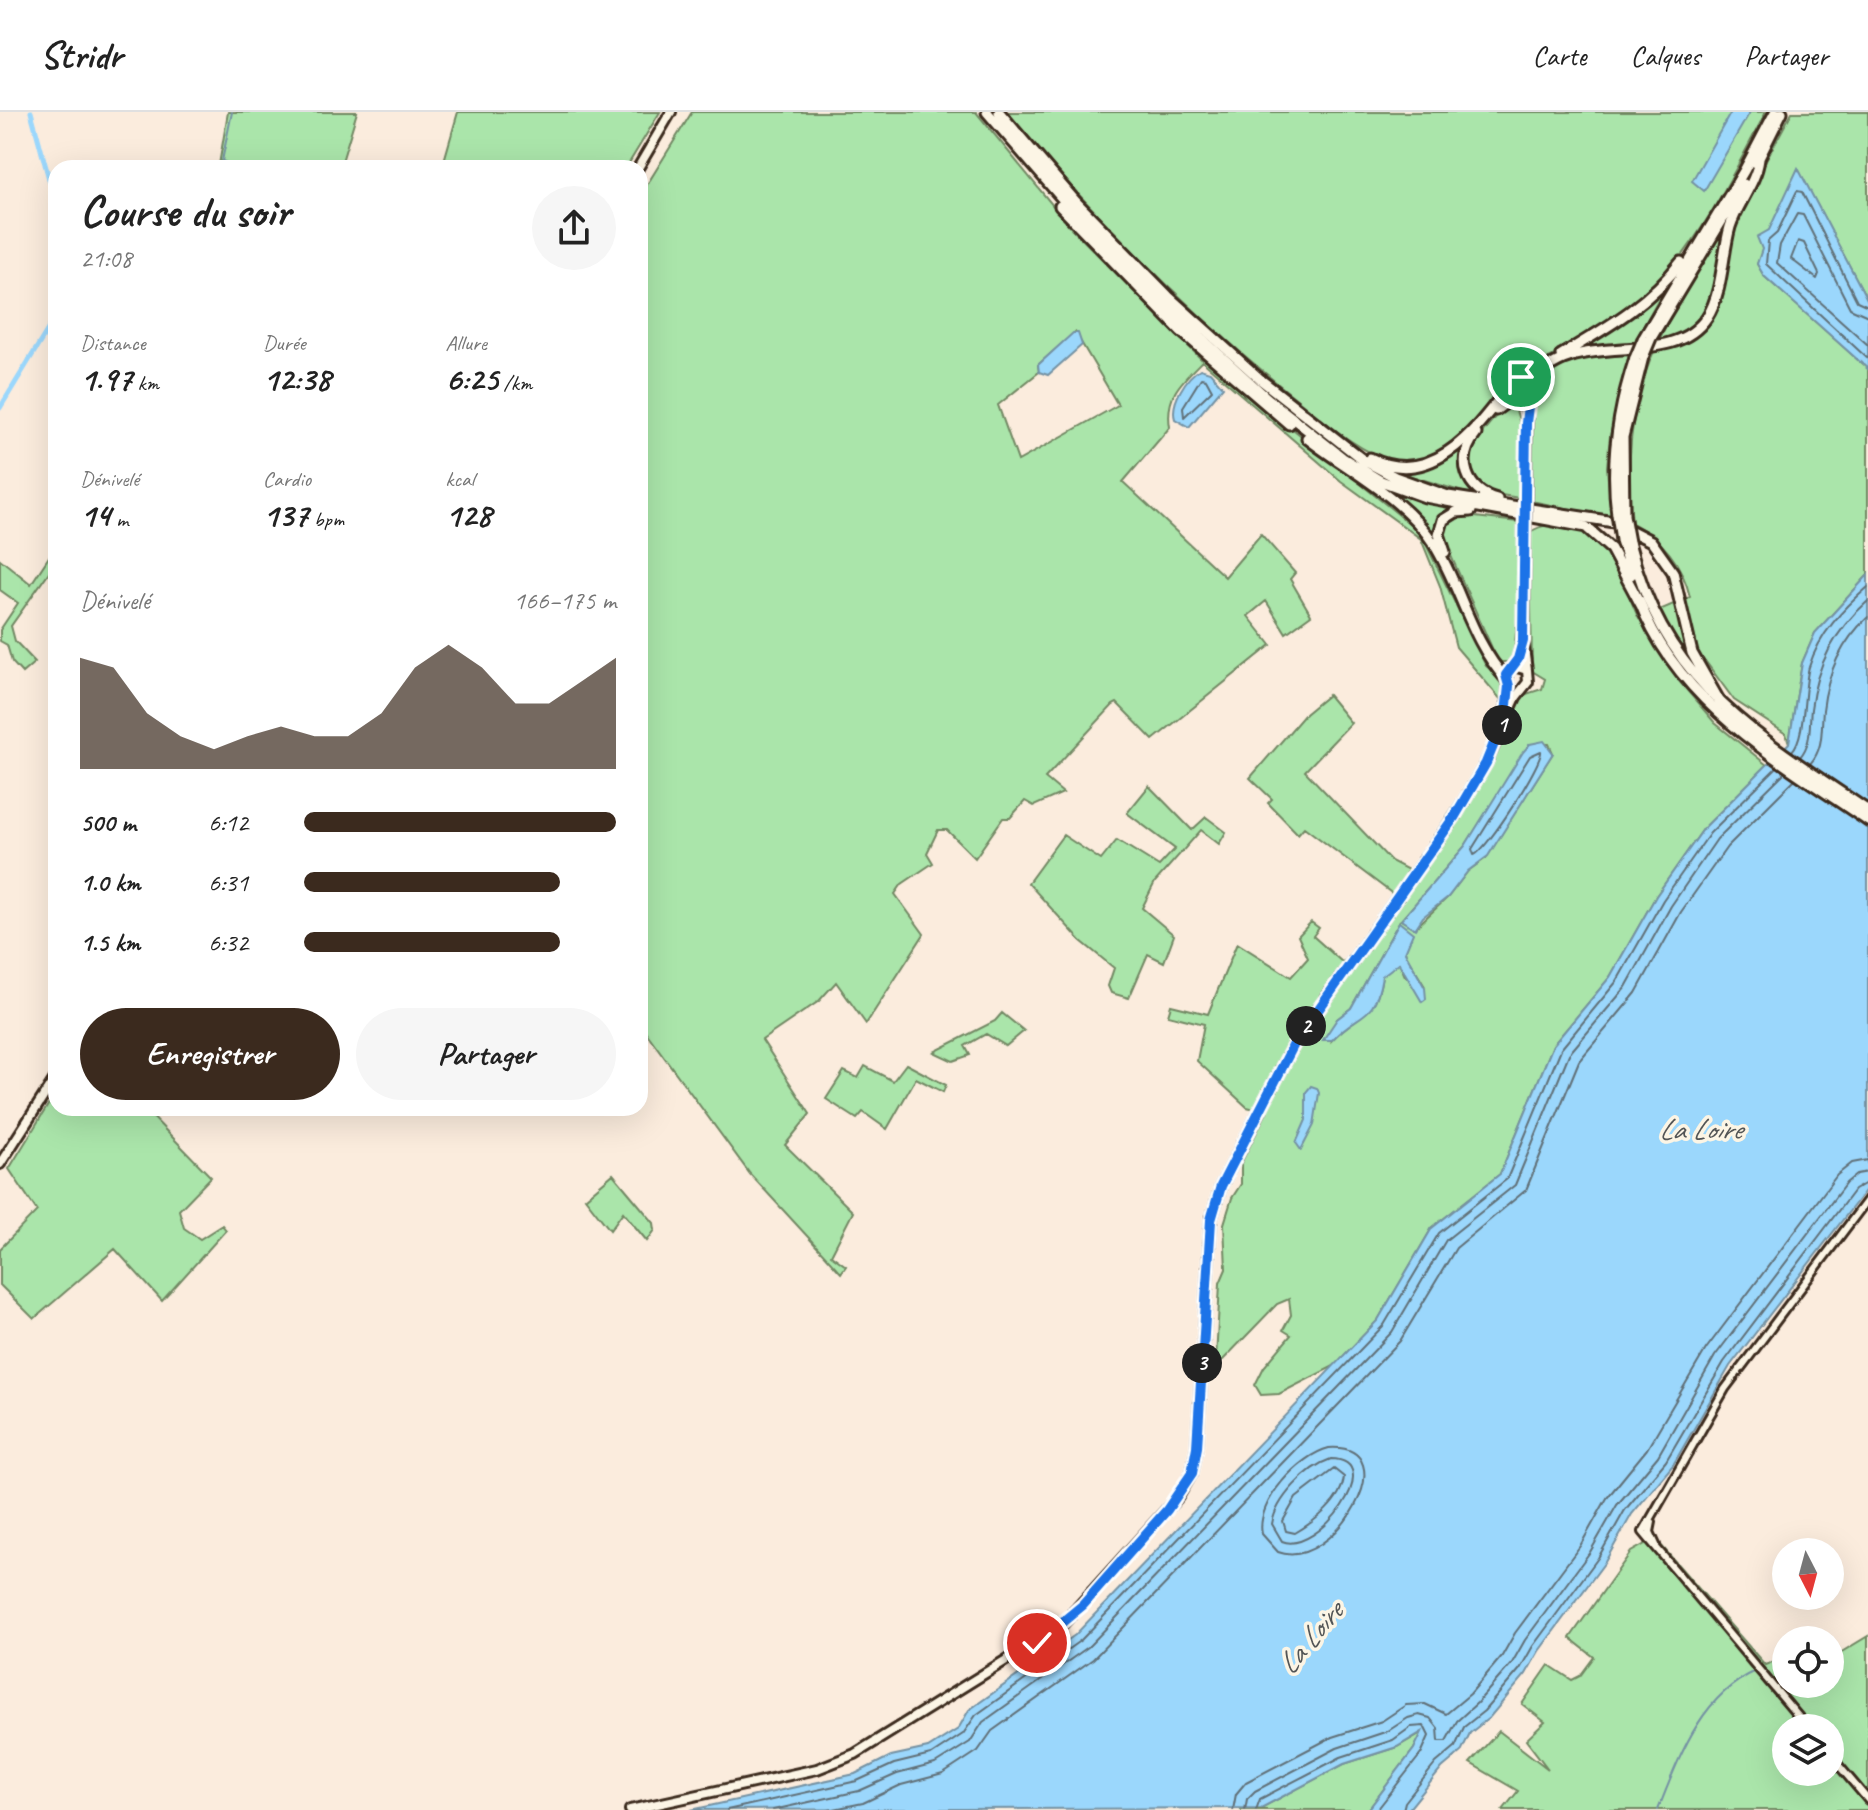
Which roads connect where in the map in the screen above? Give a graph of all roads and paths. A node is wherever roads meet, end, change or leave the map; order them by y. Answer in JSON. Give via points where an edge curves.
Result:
{"nodes":[{"id":1,"x":671,"y":112,"type":"edge"},
{"id":2,"x":987,"y":112,"type":"edge"},
{"id":3,"x":999,"y":112,"type":"edge"},
{"id":4,"x":1775,"y":112,"type":"edge"},
{"id":5,"x":1782,"y":112,"type":"edge"},
{"id":6,"x":1002,"y":131,"type":"junction"},
{"id":7,"x":1759,"y":159,"type":"junction"},
{"id":8,"x":643,"y":160,"type":"edge"},
{"id":9,"x":1708,"y":229,"type":"junction"},
{"id":10,"x":1647,"y":339,"type":"junction"},
{"id":11,"x":1520,"y":392,"type":"junction"},
{"id":12,"x":1336,"y":440,"type":"junction"},
{"id":13,"x":1536,"y":513,"type":"junction"},
{"id":14,"x":1638,"y":593,"type":"junction"},
{"id":15,"x":1523,"y":641,"type":"junction"},
{"id":16,"x":1512,"y":667,"type":"junction"},
{"id":17,"x":1527,"y":670,"type":"junction"},
{"id":18,"x":1695,"y":677,"type":"junction"},
{"id":19,"x":1507,"y":682,"type":"junction"},
{"id":20,"x":1521,"y":689,"type":"junction"},
{"id":21,"x":1498,"y":740,"type":"junction"},
{"id":22,"x":1768,"y":747,"type":"junction"},
{"id":23,"x":1868,"y":811,"type":"edge"},
{"id":24,"x":1868,"y":821,"type":"edge"},
{"id":25,"x":48,"y":1089,"type":"edge"},
{"id":26,"x":0,"y":1164,"type":"edge"},
{"id":27,"x":1868,"y":1199,"type":"edge"},
{"id":28,"x":1796,"y":1714,"type":"edge"},
{"id":29,"x":1844,"y":1772,"type":"edge"},
{"id":30,"x":1868,"y":1800,"type":"edge"},
{"id":31,"x":630,"y":1810,"type":"edge"}],
"edges":[{"from":1,"to":8,"type":"main road"},
{"from":2,"to":6,"type":"highway"},
{"from":3,"to":12,"type":"highway","via":[[1076,202],[1168,296]]},
{"from":4,"to":9,"type":"highway"},
{"from":5,"to":7,"type":"highway"},
{"from":6,"to":13,"type":"highway","via":[[1165,305],[1267,398],[1343,458],[1381,481],[1425,497]]},
{"from":6,"to":19,"type":"highway","via":[[1082,232],[1181,331],[1279,416],[1420,525],[1444,562],[1490,660]]},
{"from":7,"to":10,"type":"highway"},
{"from":7,"to":11,"type":"highway","via":[[1730,228],[1713,304],[1699,326],[1667,344],[1573,355]]},
{"from":9,"to":10,"type":"highway"},
{"from":9,"to":11,"type":"highway","via":[[1641,305]]},
{"from":10,"to":14,"type":"highway","bridge":true,"via":[[1621,405],[1615,445],[1620,514]]},
{"from":11,"to":12,"type":"highway","via":[[1443,457],[1422,466],[1389,466]]},
{"from":11,"to":13,"type":"highway","via":[[1501,405],[1469,444],[1467,475],[1482,494]]},
{"from":11,"to":15,"type":"main road","bridge":true,"via":[[1526,423]]},
{"from":12,"to":13,"type":"highway","via":[[1379,470],[1427,489]]},
{"from":13,"to":14,"type":"highway","via":[[1596,533]]},
{"from":13,"to":16,"type":"highway","via":[[1462,511],[1446,516],[1440,529],[1441,544],[1493,655]]},
{"from":13,"to":18,"type":"highway","via":[[1624,525],[1651,541],[1678,585]]},
{"from":14,"to":18,"type":"highway"},
{"from":14,"to":18,"type":"highway","via":[[1661,644]]},
{"from":15,"to":16,"type":"main road"},
{"from":15,"to":17,"type":"main road"},
{"from":16,"to":17,"type":"main road"},
{"from":16,"to":19,"type":"main road"},
{"from":17,"to":20,"type":"main road","via":[[1529,679]]},
{"from":18,"to":22,"type":"highway"},
{"from":18,"to":22,"type":"highway","via":[[1718,714]]},
{"from":19,"to":20,"type":"main road"},
{"from":19,"to":21,"type":"main road"},
{"from":20,"to":21,"type":"main road"},
{"from":21,"to":31,"type":"main road","via":[[1455,816],[1294,1044],[1221,1186],[1211,1220],[1195,1457],[1185,1487],[1167,1510],[1061,1626],[855,1754],[817,1769]]},
{"from":22,"to":23,"type":"highway"},
{"from":22,"to":24,"type":"highway"},
{"from":25,"to":26,"type":"main road"},
{"from":27,"to":28,"type":"street","via":[[1725,1389],[1649,1534]]},
{"from":29,"to":30,"type":"street"}]}
